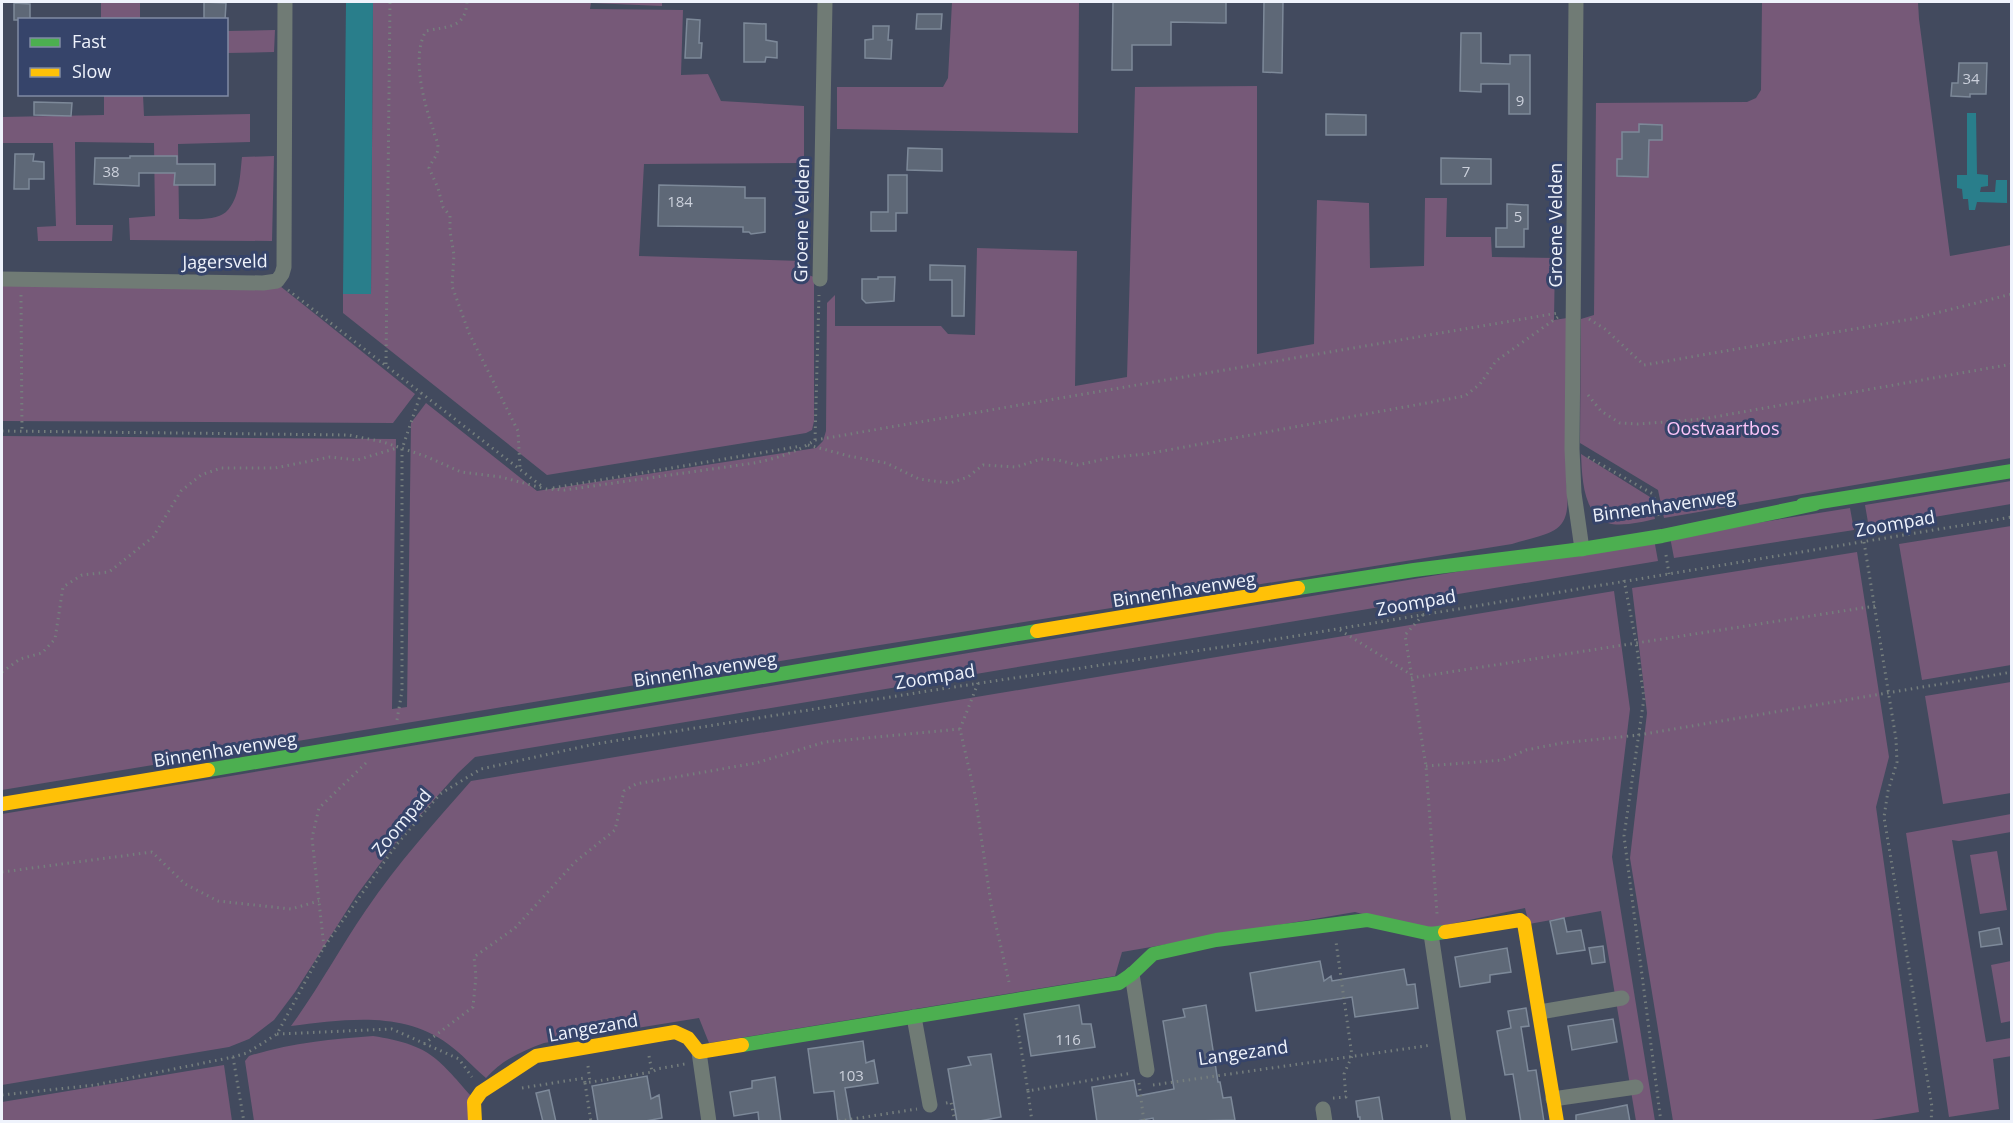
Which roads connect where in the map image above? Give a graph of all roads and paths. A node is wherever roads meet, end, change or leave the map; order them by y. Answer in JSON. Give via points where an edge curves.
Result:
{"nodes":[{"id":1,"x":285,"y":2,"type":"edge"},
{"id":2,"x":390,"y":2,"type":"edge"},
{"id":3,"x":467,"y":2,"type":"edge"},
{"id":4,"x":825,"y":2,"type":"edge"},
{"id":5,"x":1576,"y":2,"type":"edge"},
{"id":6,"x":2,"y":279,"type":"edge"},
{"id":7,"x":21,"y":279,"type":"junction"},
{"id":8,"x":820,"y":279,"type":"joint"},
{"id":9,"x":277,"y":281,"type":"junction"},
{"id":10,"x":2012,"y":294,"type":"edge"},
{"id":11,"x":1574,"y":310,"type":"junction"},
{"id":12,"x":386,"y":364,"type":"junction"},
{"id":13,"x":2012,"y":364,"type":"edge"},
{"id":14,"x":1573,"y":378,"type":"junction"},
{"id":15,"x":421,"y":393,"type":"junction"},
{"id":16,"x":2,"y":431,"type":"edge"},
{"id":17,"x":22,"y":431,"type":"junction"},
{"id":18,"x":814,"y":440,"type":"junction"},
{"id":19,"x":808,"y":445,"type":"junction"},
{"id":20,"x":400,"y":448,"type":"junction"},
{"id":21,"x":1572,"y":449,"type":"junction"},
{"id":22,"x":520,"y":468,"type":"junction"},
{"id":23,"x":2012,"y":471,"type":"edge"},
{"id":24,"x":546,"y":489,"type":"junction"},
{"id":25,"x":2012,"y":517,"type":"edge"},
{"id":26,"x":1626,"y":528,"type":"dead end"},
{"id":27,"x":1661,"y":529,"type":"junction"},
{"id":28,"x":1584,"y":539,"type":"junction"},
{"id":29,"x":1864,"y":542,"type":"junction"},
{"id":30,"x":1669,"y":574,"type":"junction"},
{"id":31,"x":1624,"y":580,"type":"junction"},
{"id":32,"x":1875,"y":606,"type":"junction"},
{"id":33,"x":1424,"y":614,"type":"junction"},
{"id":34,"x":1338,"y":629,"type":"junction"},
{"id":35,"x":1636,"y":642,"type":"junction"},
{"id":36,"x":2,"y":672,"type":"edge"},
{"id":37,"x":2012,"y":672,"type":"edge"},
{"id":38,"x":1411,"y":676,"type":"junction"},
{"id":39,"x":978,"y":683,"type":"junction"},
{"id":40,"x":1889,"y":692,"type":"junction"},
{"id":41,"x":960,"y":729,"type":"junction"},
{"id":42,"x":1639,"y":735,"type":"junction"},
{"id":43,"x":393,"y":739,"type":"junction"},
{"id":44,"x":370,"y":759,"type":"dead end"},
{"id":45,"x":1426,"y":766,"type":"junction"},
{"id":46,"x":2,"y":804,"type":"edge"},
{"id":47,"x":2,"y":872,"type":"edge"},
{"id":48,"x":319,"y":901,"type":"junction"},
{"id":49,"x":1334,"y":925,"type":"junction"},
{"id":50,"x":1435,"y":934,"type":"junction"},
{"id":51,"x":324,"y":947,"type":"junction"},
{"id":52,"x":1132,"y":974,"type":"junction"},
{"id":53,"x":1622,"y":998,"type":"dead end"},
{"id":54,"x":1013,"y":1000,"type":"junction"},
{"id":55,"x":1540,"y":1012,"type":"junction"},
{"id":56,"x":914,"y":1017,"type":"junction"},
{"id":57,"x":277,"y":1034,"type":"junction"},
{"id":58,"x":1446,"y":1043,"type":"junction"},
{"id":59,"x":424,"y":1044,"type":"junction"},
{"id":60,"x":700,"y":1056,"type":"junction"},
{"id":61,"x":1352,"y":1056,"type":"junction"},
{"id":62,"x":233,"y":1057,"type":"junction"},
{"id":63,"x":1147,"y":1070,"type":"junction"},
{"id":64,"x":585,"y":1083,"type":"junction"},
{"id":65,"x":1151,"y":1086,"type":"dead end"},
{"id":66,"x":1636,"y":1087,"type":"dead end"},
{"id":67,"x":522,"y":1088,"type":"dead end"},
{"id":68,"x":1028,"y":1091,"type":"junction"},
{"id":69,"x":481,"y":1092,"type":"junction"},
{"id":70,"x":2,"y":1095,"type":"edge"},
{"id":71,"x":1553,"y":1099,"type":"junction"},
{"id":72,"x":924,"y":1107,"type":"joint"},
{"id":73,"x":1324,"y":1115,"type":"edge"},
{"id":74,"x":244,"y":1122,"type":"edge"},
{"id":75,"x":475,"y":1122,"type":"edge"},
{"id":76,"x":591,"y":1122,"type":"edge"},
{"id":77,"x":709,"y":1122,"type":"edge"},
{"id":78,"x":833,"y":1122,"type":"edge"},
{"id":79,"x":1032,"y":1122,"type":"edge"},
{"id":80,"x":1144,"y":1122,"type":"edge"},
{"id":81,"x":1459,"y":1122,"type":"edge"},
{"id":82,"x":1557,"y":1122,"type":"edge"},
{"id":83,"x":1661,"y":1122,"type":"edge"},
{"id":84,"x":1931,"y":1122,"type":"edge"}],
"edges":[{"from":1,"to":9,"type":"street","name":"Jagersveld","via":[[284,267]]},
{"from":2,"to":12,"type":"path"},
{"from":3,"to":22,"type":"path","via":[[460,23],[426,32],[420,41],[422,84],[439,145],[429,168],[450,216],[452,286],[469,333],[518,431]]},
{"from":4,"to":8,"type":"street","name":"Groene Velden"},
{"from":5,"to":11,"type":"street","name":"Groene Velden"},
{"from":6,"to":7,"type":"street","name":"Jagersveld"},
{"from":7,"to":9,"type":"street","name":"Jagersveld"},
{"from":7,"to":17,"type":"path"},
{"from":8,"to":18,"type":"path","name":"Groene Velden"},
{"from":9,"to":12,"type":"path"},
{"from":10,"to":11,"type":"path","via":[[1912,319],[1644,365],[1605,329]]},
{"from":11,"to":14,"type":"street","name":"Groene Velden"},
{"from":12,"to":15,"type":"path"},
{"from":13,"to":14,"type":"path","via":[[1704,419],[1638,424],[1620,423],[1601,411]]},
{"from":14,"to":21,"type":"street","name":"Groene Velden"},
{"from":15,"to":20,"type":"path"},
{"from":15,"to":22,"type":"path"},
{"from":16,"to":17,"type":"path"},
{"from":17,"to":20,"type":"path","via":[[349,435]]},
{"from":18,"to":19,"type":"path"},
{"from":18,"to":19,"type":"path","via":[[1564,312],[1496,361],[1480,384],[1465,396],[1303,427],[1077,465],[1041,459],[1016,467],[983,465],[969,477],[951,483],[919,479],[886,463]]},
{"from":19,"to":24,"type":"path"},
{"from":19,"to":24,"type":"path","via":[[754,463],[565,490]]},
{"from":20,"to":24,"type":"path","via":[[461,472]]},
{"from":20,"to":36,"type":"path","via":[[357,460],[330,458],[275,468],[221,468],[201,475],[181,491],[153,537],[109,572],[82,576],[63,587],[55,639],[42,653],[20,659]]},
{"from":20,"to":43,"type":"path","via":[[402,691]]},
{"from":21,"to":27,"type":"path","via":[[1653,494]]},
{"from":21,"to":28,"type":"street","name":"Groene Velden","via":[[1574,492]]},
{"from":22,"to":24,"type":"path"},
{"from":23,"to":27,"type":"street","name":"Binnenhavenweg"},
{"from":25,"to":29,"type":"path","name":"Zoompad"},
{"from":26,"to":27,"type":"street","name":"Binnenhavenweg"},
{"from":27,"to":28,"type":"street","name":"Binnenhavenweg"},
{"from":27,"to":30,"type":"path"},
{"from":28,"to":43,"type":"street","name":"Binnenhavenweg"},
{"from":29,"to":30,"type":"path","name":"Zoompad"},
{"from":29,"to":32,"type":"path"},
{"from":30,"to":31,"type":"path","name":"Zoompad"},
{"from":31,"to":33,"type":"path","name":"Zoompad"},
{"from":31,"to":35,"type":"path"},
{"from":32,"to":35,"type":"path"},
{"from":32,"to":40,"type":"path"},
{"from":33,"to":34,"type":"path","name":"Zoompad"},
{"from":33,"to":38,"type":"path","via":[[1405,635]]},
{"from":34,"to":38,"type":"path"},
{"from":34,"to":39,"type":"path","name":"Zoompad"},
{"from":35,"to":38,"type":"path"},
{"from":35,"to":42,"type":"path","via":[[1644,698]]},
{"from":37,"to":40,"type":"path"},
{"from":38,"to":45,"type":"path"},
{"from":39,"to":41,"type":"path"},
{"from":39,"to":51,"type":"path","name":"Zoompad","via":[[595,744],[481,769],[440,794],[397,844]]},
{"from":40,"to":42,"type":"path"},
{"from":40,"to":84,"type":"path","via":[[1897,762],[1884,817],[1932,1107]]},
{"from":41,"to":54,"type":"path","via":[[975,795],[991,904]]},
{"from":41,"to":59,"type":"path","via":[[825,742],[756,763],[636,784],[624,791],[615,830],[575,862],[515,928],[474,957],[473,1007]]},
{"from":42,"to":45,"type":"path","via":[[1562,743],[1526,750],[1503,760]]},
{"from":42,"to":83,"type":"path","via":[[1624,836]]},
{"from":43,"to":46,"type":"street","name":"Binnenhavenweg"},
{"from":44,"to":48,"type":"path","via":[[320,808],[312,838]]},
{"from":45,"to":50,"type":"path"},
{"from":47,"to":48,"type":"path","via":[[152,852],[185,884],[218,901],[291,909]]},
{"from":48,"to":51,"type":"path"},
{"from":49,"to":50,"type":"street","via":[[1367,920]]},
{"from":49,"to":52,"type":"street","via":[[1216,940],[1153,954]]},
{"from":49,"to":61,"type":"path"},
{"from":50,"to":55,"type":"street","via":[[1520,920],[1524,923]]},
{"from":50,"to":58,"type":"street"},
{"from":51,"to":57,"type":"path","name":"Zoompad"},
{"from":52,"to":54,"type":"street","via":[[1119,983]]},
{"from":52,"to":63,"type":"street"},
{"from":53,"to":55,"type":"street"},
{"from":54,"to":56,"type":"street"},
{"from":54,"to":68,"type":"path"},
{"from":55,"to":71,"type":"street"},
{"from":56,"to":60,"type":"street"},
{"from":56,"to":72,"type":"street"},
{"from":57,"to":59,"type":"path","via":[[392,1029]]},
{"from":57,"to":62,"type":"path","name":"Zoompad"},
{"from":58,"to":61,"type":"path","name":"Langezand"},
{"from":58,"to":81,"type":"street"},
{"from":59,"to":69,"type":"path","via":[[459,1059]]},
{"from":60,"to":64,"type":"path","via":[[652,1072]]},
{"from":60,"to":69,"type":"street","name":"Langezand","via":[[688,1038],[675,1032],[536,1056]]},
{"from":60,"to":77,"type":"street"},
{"from":61,"to":65,"type":"path","name":"Langezand"},
{"from":61,"to":73,"type":"path","via":[[1344,1074],[1346,1096],[1318,1100]]},
{"from":62,"to":70,"type":"path","name":"Zoompad","via":[[95,1085]]},
{"from":62,"to":74,"type":"path"},
{"from":63,"to":68,"type":"path"},
{"from":63,"to":80,"type":"path","via":[[1139,1082]]},
{"from":64,"to":67,"type":"path","via":[[584,1078]]},
{"from":64,"to":76,"type":"path"},
{"from":66,"to":71,"type":"street"},
{"from":68,"to":79,"type":"path"},
{"from":69,"to":75,"type":"street","via":[[474,1102]]},
{"from":71,"to":82,"type":"street"},
{"from":72,"to":78,"type":"path"}]}
